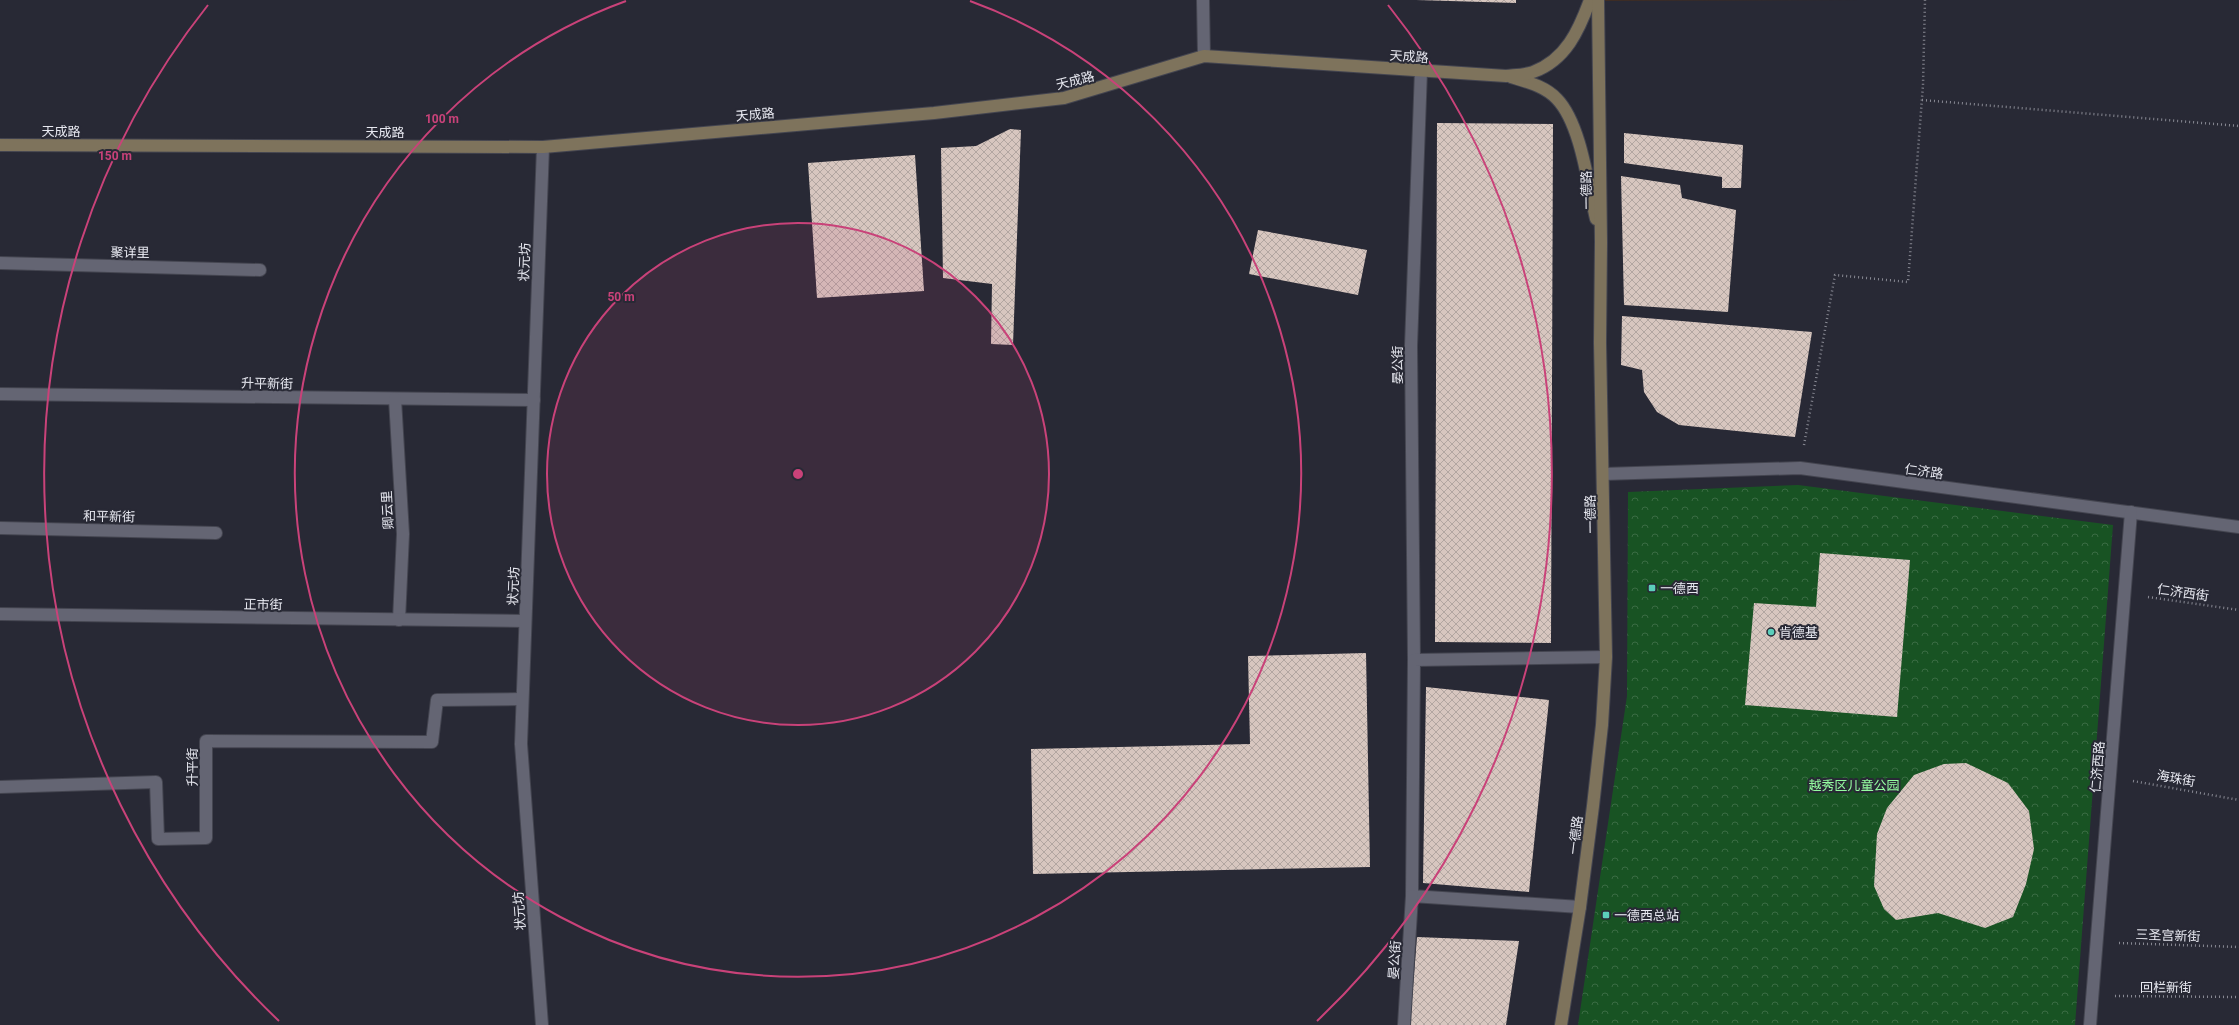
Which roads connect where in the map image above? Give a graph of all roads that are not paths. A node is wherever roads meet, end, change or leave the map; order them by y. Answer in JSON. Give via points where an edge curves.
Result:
{"nodes":[{"id":1,"x":1203,"y":0,"type":"edge"},
{"id":2,"x":1590,"y":0,"type":"edge"},
{"id":3,"x":1598,"y":0,"type":"edge"},
{"id":4,"x":1204,"y":56,"type":"junction"},
{"id":5,"x":1421,"y":70,"type":"junction"},
{"id":6,"x":1506,"y":76,"type":"junction"},
{"id":7,"x":0,"y":145,"type":"edge"},
{"id":8,"x":542,"y":147,"type":"junction"},
{"id":9,"x":1601,"y":242,"type":"junction"},
{"id":10,"x":0,"y":263,"type":"edge"},
{"id":11,"x":260,"y":270,"type":"dead end"},
{"id":12,"x":0,"y":394,"type":"edge"},
{"id":13,"x":395,"y":399,"type":"junction"},
{"id":14,"x":534,"y":400,"type":"junction"},
{"id":15,"x":1603,"y":474,"type":"junction"},
{"id":16,"x":2131,"y":512,"type":"junction"},
{"id":17,"x":2239,"y":527,"type":"edge"},
{"id":18,"x":0,"y":528,"type":"edge"},
{"id":19,"x":216,"y":533,"type":"dead end"},
{"id":20,"x":0,"y":614,"type":"edge"},
{"id":21,"x":399,"y":620,"type":"junction"},
{"id":22,"x":525,"y":621,"type":"junction"},
{"id":23,"x":1606,"y":657,"type":"junction"},
{"id":24,"x":1414,"y":660,"type":"junction"},
{"id":25,"x":522,"y":699,"type":"junction"},
{"id":26,"x":0,"y":787,"type":"edge"},
{"id":27,"x":1412,"y":896,"type":"junction"},
{"id":28,"x":1580,"y":907,"type":"junction"},
{"id":29,"x":542,"y":1025,"type":"edge"},
{"id":30,"x":1404,"y":1025,"type":"edge"},
{"id":31,"x":1561,"y":1025,"type":"edge"},
{"id":32,"x":2090,"y":1025,"type":"edge"}],
"edges":[{"from":1,"to":4,"type":"street"},
{"from":2,"to":6,"type":"street","via":[[1581,24],[1560,56],[1547,66],[1532,72]]},
{"from":3,"to":9,"type":"street","name":"一德路"},
{"from":4,"to":5,"type":"street","name":"天成路"},
{"from":4,"to":8,"type":"street","name":"天成路","via":[[1064,98],[934,113]]},
{"from":5,"to":6,"type":"street","name":"天成路"},
{"from":5,"to":24,"type":"street","name":"晏公街","via":[[1411,346]]},
{"from":6,"to":9,"type":"street","via":[[1535,84],[1557,99],[1572,120]]},
{"from":7,"to":8,"type":"street","name":"天成路"},
{"from":8,"to":14,"type":"street","name":"状元坊"},
{"from":9,"to":15,"type":"street","name":"一德路"},
{"from":10,"to":11,"type":"street","name":"聚详里"},
{"from":12,"to":13,"type":"street","name":"升平新街"},
{"from":13,"to":14,"type":"street","name":"升平新街"},
{"from":13,"to":21,"type":"street","name":"卿云里","via":[[403,534]]},
{"from":14,"to":22,"type":"street","name":"状元坊"},
{"from":15,"to":16,"type":"street","name":"仁济路","via":[[1800,468]]},
{"from":15,"to":23,"type":"street","name":"一德路"},
{"from":16,"to":17,"type":"street","name":"仁济路"},
{"from":16,"to":32,"type":"street","name":"仁济西路"},
{"from":18,"to":19,"type":"street","name":"和平新街"},
{"from":20,"to":21,"type":"street","name":"正市街"},
{"from":21,"to":22,"type":"street","name":"正市街"},
{"from":22,"to":25,"type":"street","name":"状元坊"},
{"from":23,"to":24,"type":"street"},
{"from":23,"to":28,"type":"street","name":"一德路","via":[[1602,725]]},
{"from":24,"to":27,"type":"street","name":"晏公街"},
{"from":25,"to":26,"type":"street","name":"升平街","via":[[437,700],[432,742],[206,741],[206,838],[158,839],[156,782]]},
{"from":25,"to":29,"type":"street","name":"状元坊","via":[[521,744]]},
{"from":27,"to":28,"type":"street"},
{"from":27,"to":30,"type":"street","name":"晏公街"},
{"from":28,"to":31,"type":"street","name":"一德路"}]}
